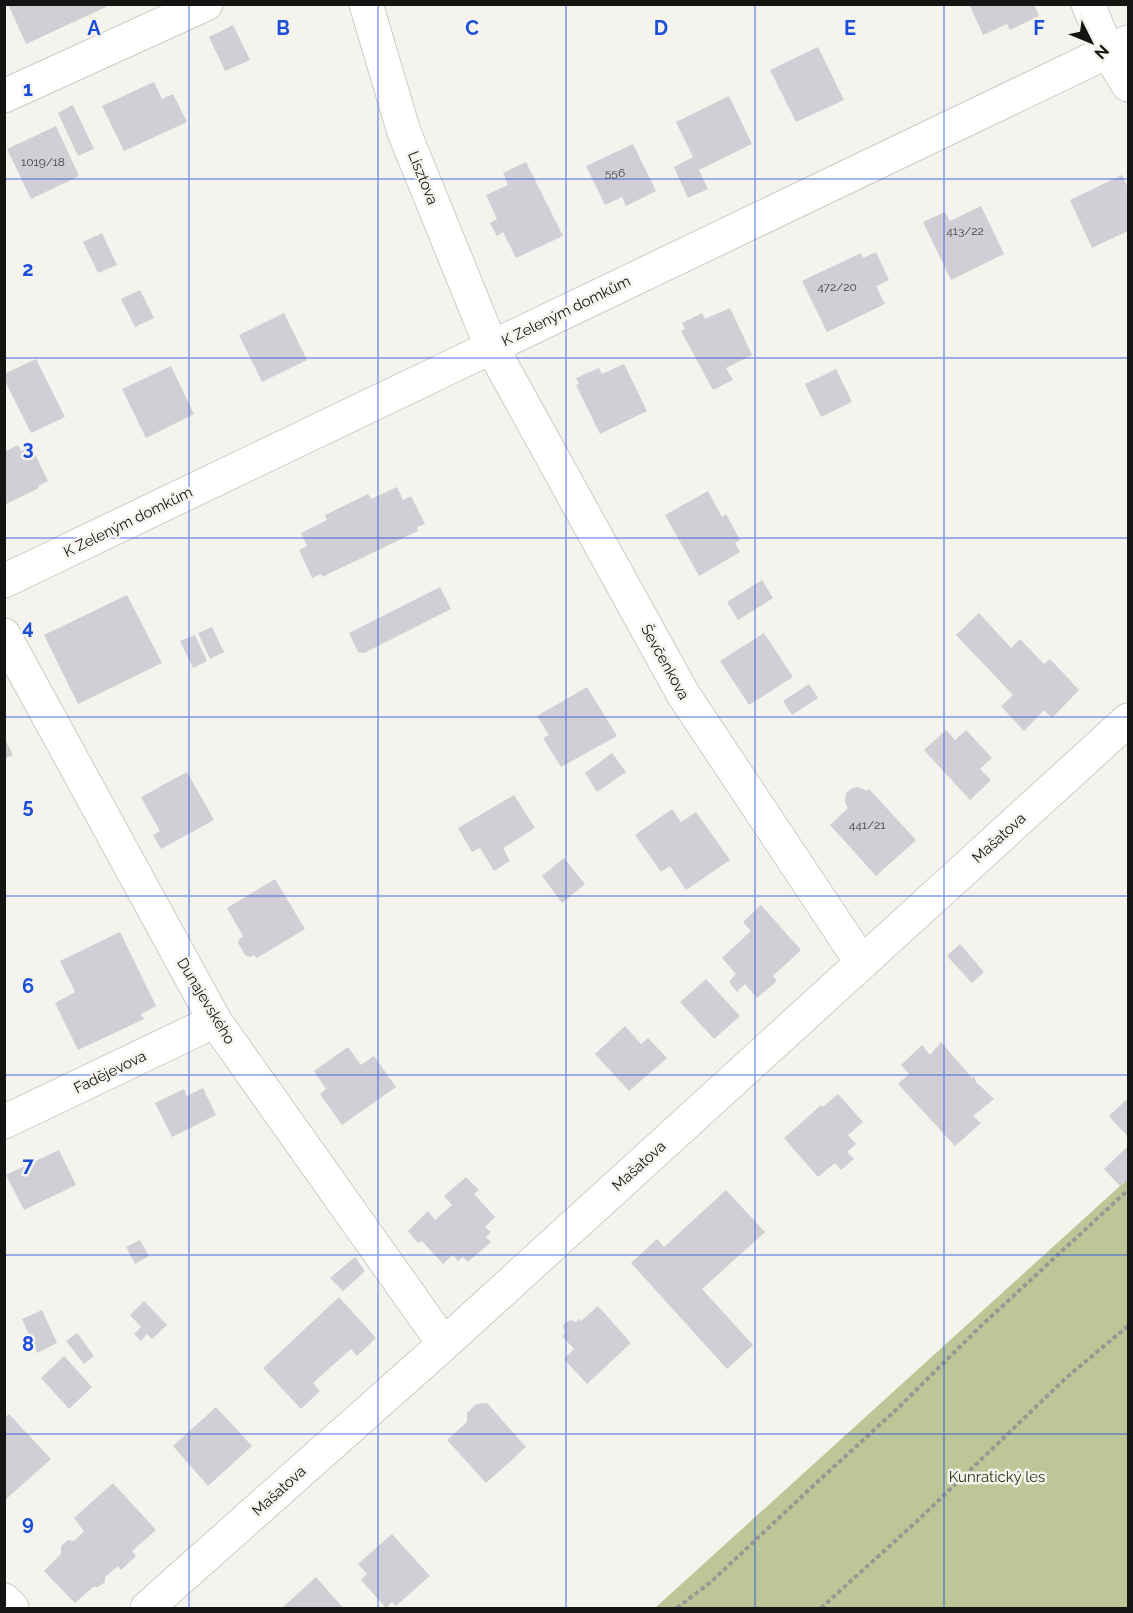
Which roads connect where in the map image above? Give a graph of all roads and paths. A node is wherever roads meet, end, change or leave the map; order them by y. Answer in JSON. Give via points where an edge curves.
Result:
{"nodes":[{"id":1,"x":206,"y":4,"type":"edge"},
{"id":2,"x":366,"y":4,"type":"edge"},
{"id":3,"x":1088,"y":4,"type":"edge"},
{"id":4,"x":1118,"y":47,"type":"edge"},
{"id":5,"x":1128,"y":85,"type":"edge"},
{"id":6,"x":4,"y":96,"type":"edge"},
{"id":7,"x":491,"y":346,"type":"junction"},
{"id":8,"x":4,"y":581,"type":"edge"},
{"id":9,"x":4,"y":635,"type":"edge"},
{"id":10,"x":1128,"y":720,"type":"edge"},
{"id":11,"x":862,"y":963,"type":"junction"},
{"id":12,"x":215,"y":1021,"type":"junction"},
{"id":13,"x":4,"y":1122,"type":"edge"},
{"id":14,"x":1128,"y":1190,"type":"edge"},
{"id":15,"x":1128,"y":1326,"type":"edge"},
{"id":16,"x":444,"y":1344,"type":"junction"},
{"id":17,"x":4,"y":1600,"type":"edge"},
{"id":18,"x":12,"y":1608,"type":"edge"},
{"id":19,"x":147,"y":1608,"type":"edge"},
{"id":20,"x":677,"y":1608,"type":"edge"},
{"id":21,"x":821,"y":1608,"type":"edge"}],
"edges":[{"from":1,"to":6,"type":"street"},
{"from":2,"to":7,"type":"street","name":"Lisztova","via":[[404,132]]},
{"from":3,"to":4,"type":"street"},
{"from":4,"to":5,"type":"street"},
{"from":4,"to":7,"type":"street","name":"K Zeleným domkům"},
{"from":7,"to":8,"type":"street","name":"K Zeleným domkům"},
{"from":7,"to":11,"type":"street","name":"Ševčenkova","via":[[682,694]]},
{"from":9,"to":12,"type":"street","name":"Dunajevského"},
{"from":10,"to":11,"type":"street","name":"Mašatova"},
{"from":11,"to":16,"type":"street","name":"Mašatova"},
{"from":12,"to":13,"type":"street","name":"Fadějevova"},
{"from":12,"to":16,"type":"street","name":"Dunajevského"},
{"from":14,"to":20,"type":"path","via":[[712,1581]]},
{"from":15,"to":21,"type":"path","via":[[1067,1377]]},
{"from":16,"to":19,"type":"street","name":"Mašatova"},
{"from":17,"to":18,"type":"street"}]}
